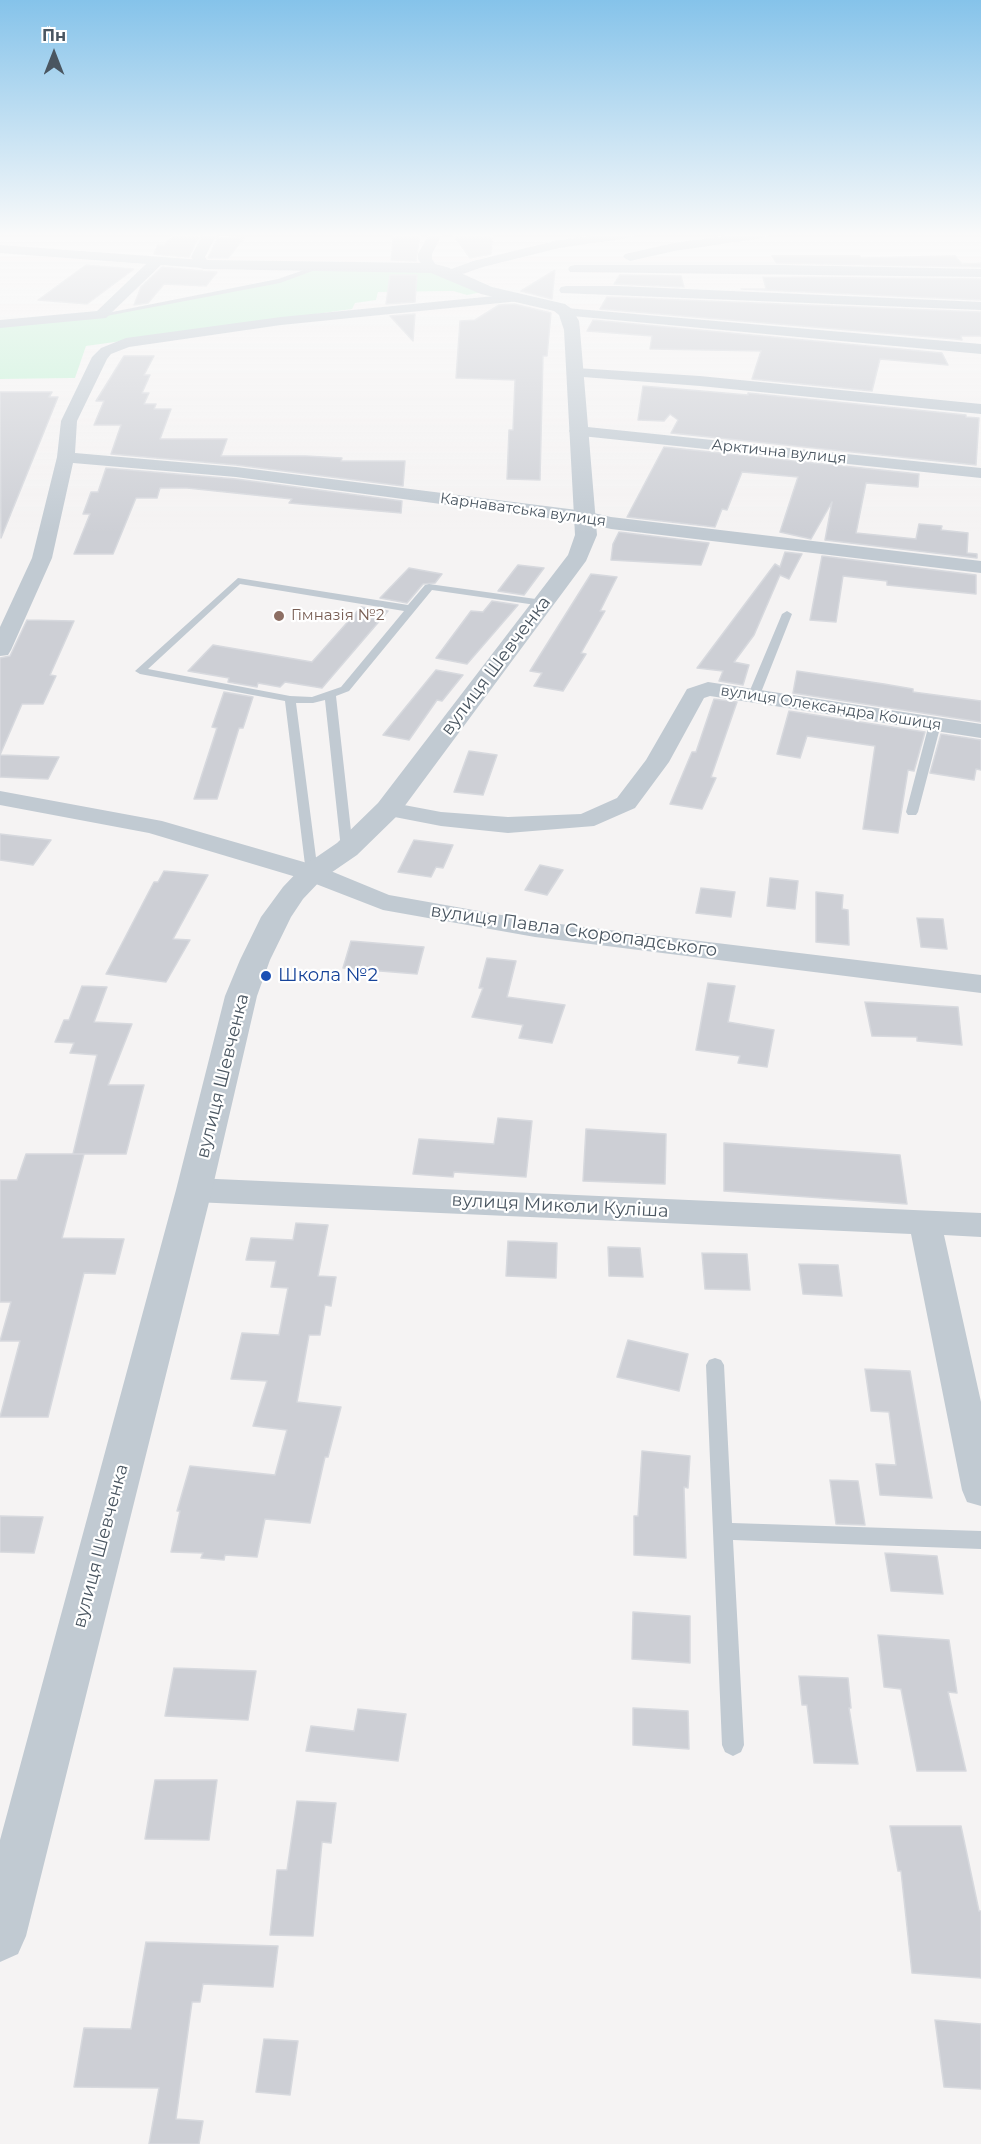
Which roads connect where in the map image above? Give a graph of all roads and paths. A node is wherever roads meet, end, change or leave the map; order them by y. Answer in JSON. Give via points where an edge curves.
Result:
{"nodes":[{"id":1,"x":194,"y":334,"type":"edge"},
{"id":2,"x":572,"y":334,"type":"edge"},
{"id":3,"x":846,"y":334,"type":"edge"},
{"id":4,"x":981,"y":349,"type":"edge"},
{"id":5,"x":576,"y":373,"type":"junction"},
{"id":6,"x":981,"y":409,"type":"edge"},
{"id":7,"x":578,"y":431,"type":"junction"},
{"id":8,"x":66,"y":457,"type":"junction"},
{"id":9,"x":981,"y":473,"type":"edge"},
{"id":10,"x":585,"y":517,"type":"junction"},
{"id":11,"x":981,"y":567,"type":"edge"},
{"id":12,"x":543,"y":603,"type":"junction"},
{"id":13,"x":411,"y":609,"type":"junction"},
{"id":14,"x":787,"y":614,"type":"dead end"},
{"id":15,"x":0,"y":650,"type":"edge"},
{"id":16,"x":754,"y":695,"type":"junction"},
{"id":17,"x":330,"y":696,"type":"junction"},
{"id":18,"x":290,"y":699,"type":"junction"},
{"id":19,"x":935,"y":724,"type":"junction"},
{"id":20,"x":981,"y":731,"type":"edge"},
{"id":21,"x":0,"y":798,"type":"edge"},
{"id":22,"x":388,"y":809,"type":"junction"},
{"id":23,"x":912,"y":812,"type":"dead end"},
{"id":24,"x":347,"y":849,"type":"junction"},
{"id":25,"x":312,"y":873,"type":"junction"},
{"id":26,"x":981,"y":984,"type":"edge"},
{"id":27,"x":194,"y":1190,"type":"junction"},
{"id":28,"x":926,"y":1222,"type":"junction"},
{"id":29,"x":981,"y":1226,"type":"edge"},
{"id":30,"x":716,"y":1365,"type":"dead end"},
{"id":31,"x":981,"y":1491,"type":"edge"},
{"id":32,"x":725,"y":1531,"type":"junction"},
{"id":33,"x":981,"y":1540,"type":"edge"},
{"id":34,"x":733,"y":1745,"type":"dead end"},
{"id":35,"x":0,"y":1936,"type":"edge"}],
"edges":[{"from":1,"to":8,"type":"street","via":[[115,346],[100,357],[69,421]]},
{"from":2,"to":5,"type":"street","name":"вулиця Шевченка"},
{"from":3,"to":4,"type":"street"},
{"from":5,"to":6,"type":"street","via":[[700,381]]},
{"from":5,"to":7,"type":"street","name":"вулиця Шевченка"},
{"from":7,"to":9,"type":"street","name":"Арктична вулиця"},
{"from":7,"to":10,"type":"street","name":"вулиця Шевченка"},
{"from":8,"to":10,"type":"street","name":"Карнаватська вулиця","via":[[236,472]]},
{"from":8,"to":15,"type":"street","via":[[42,558]]},
{"from":10,"to":11,"type":"street","name":"Карнаватська вулиця"},
{"from":10,"to":12,"type":"street","name":"вулиця Шевченка","via":[[586,535],[578,556]]},
{"from":12,"to":13,"type":"lane","via":[[429,587]]},
{"from":12,"to":22,"type":"street","name":"вулиця Шевченка"},
{"from":13,"to":17,"type":"lane","via":[[345,689]]},
{"from":13,"to":18,"type":"lane","via":[[238,581],[140,672]]},
{"from":14,"to":16,"type":"lane"},
{"from":16,"to":19,"type":"street","name":"вулиця Олександра Кошиця"},
{"from":16,"to":22,"type":"street","name":"вулиця Олександра Кошиця","via":[[718,689],[699,691],[657,762],[626,803],[585,821],[508,825]]},
{"from":17,"to":18,"type":"lane"},
{"from":17,"to":24,"type":"lane"},
{"from":18,"to":25,"type":"lane"},
{"from":19,"to":20,"type":"street","name":"вулиця Олександра Кошиця"},
{"from":19,"to":23,"type":"lane"},
{"from":21,"to":25,"type":"street","name":"вулиця Павла Скоропадського","via":[[153,826]]},
{"from":22,"to":24,"type":"street","name":"вулиця Шевченка"},
{"from":24,"to":25,"type":"street","name":"вулиця Шевченка"},
{"from":25,"to":26,"type":"street","name":"вулиця Павла Скоропадського","via":[[383,902],[535,929]]},
{"from":25,"to":27,"type":"street","name":"вулиця Шевченка","via":[[276,917],[244,987]]},
{"from":27,"to":28,"type":"street","name":"вулиця Миколи Куліша"},
{"from":27,"to":35,"type":"street","name":"вулиця Шевченка"},
{"from":28,"to":29,"type":"street","name":"вулиця Миколи Куліша"},
{"from":28,"to":31,"type":"street"},
{"from":30,"to":32,"type":"lane"},
{"from":32,"to":33,"type":"lane"},
{"from":32,"to":34,"type":"lane"}]}
